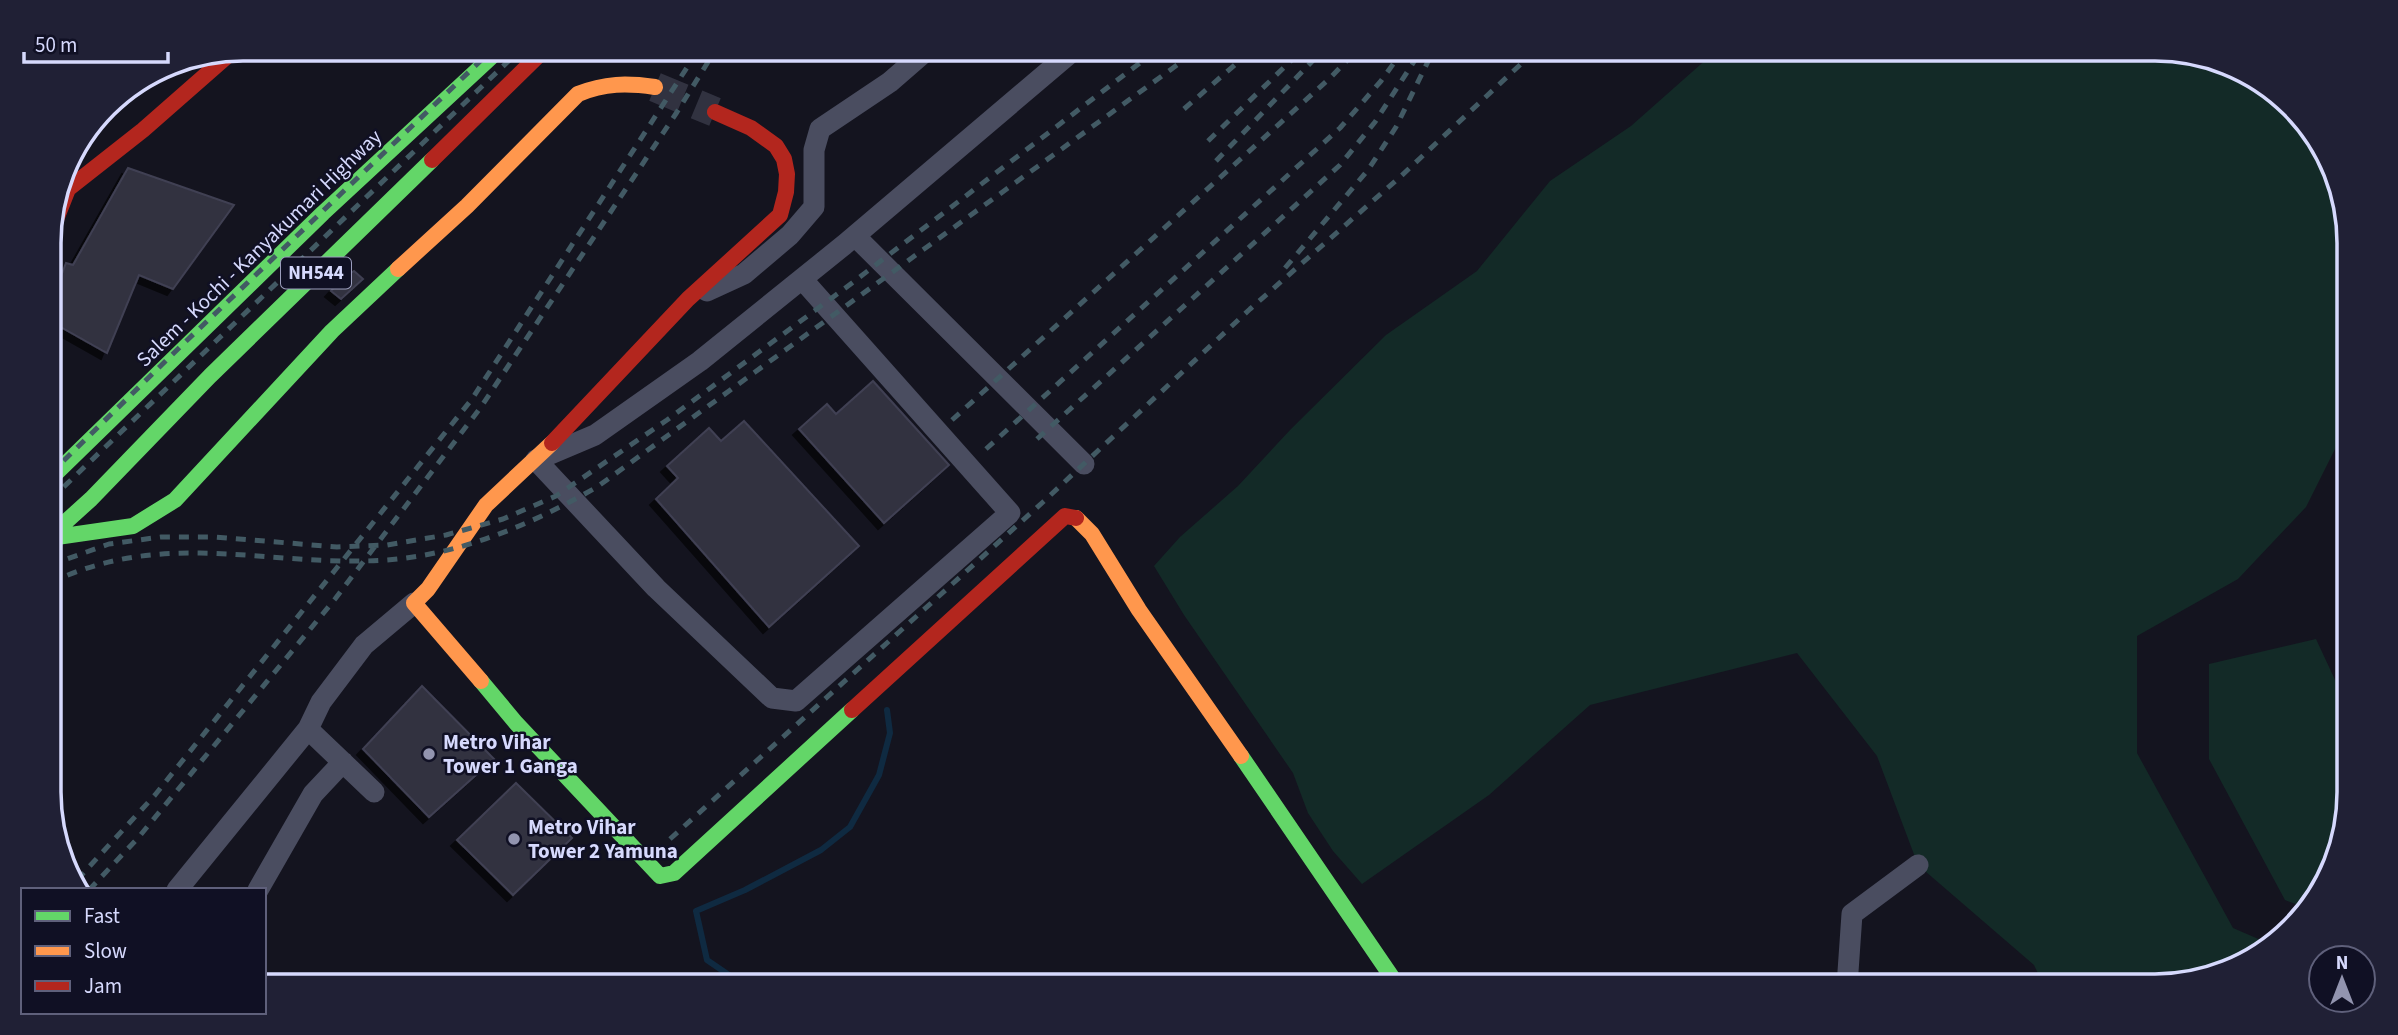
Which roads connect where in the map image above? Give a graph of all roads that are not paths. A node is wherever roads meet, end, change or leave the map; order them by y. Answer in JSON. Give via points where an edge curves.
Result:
{"nodes":[{"id":1,"x":486,"y":62,"type":"edge"},
{"id":2,"x":532,"y":62,"type":"edge"},
{"id":3,"x":913,"y":62,"type":"edge"},
{"id":4,"x":1060,"y":62,"type":"edge"},
{"id":5,"x":219,"y":64,"type":"edge"},
{"id":6,"x":654,"y":87,"type":"tunnel mouth"},
{"id":7,"x":715,"y":112,"type":"tunnel mouth"},
{"id":8,"x":72,"y":182,"type":"edge"},
{"id":9,"x":855,"y":236,"type":"junction"},
{"id":10,"x":802,"y":279,"type":"junction"},
{"id":11,"x":688,"y":299,"type":"junction"},
{"id":12,"x":536,"y":460,"type":"junction"},
{"id":13,"x":1084,"y":464,"type":"dead end"},
{"id":14,"x":62,"y":468,"type":"edge"},
{"id":15,"x":61,"y":526,"type":"edge"},
{"id":16,"x":61,"y":535,"type":"edge"},
{"id":17,"x":414,"y":603,"type":"junction"},
{"id":18,"x":308,"y":729,"type":"junction"},
{"id":19,"x":343,"y":762,"type":"junction"},
{"id":20,"x":374,"y":792,"type":"dead end"},
{"id":21,"x":1918,"y":865,"type":"dead end"},
{"id":22,"x":179,"y":888,"type":"edge"},
{"id":23,"x":259,"y":888,"type":"edge"},
{"id":24,"x":1389,"y":973,"type":"edge"},
{"id":25,"x":1847,"y":973,"type":"edge"}],
"edges":[{"from":1,"to":14,"type":"main road","name":"Salem - Kochi - Kanyakumari Highway","number":"NH544"},
{"from":2,"to":15,"type":"main road","number":"NH544"},
{"from":3,"to":11,"type":"street","via":[[820,129],[814,150],[814,207],[790,235],[744,274]]},
{"from":4,"to":9,"type":"street"},
{"from":5,"to":8,"type":"main road","via":[[143,130]]},
{"from":6,"to":16,"type":"main road","via":[[602,84],[578,94],[467,206],[332,331],[175,500],[133,526]]},
{"from":7,"to":11,"type":"main road","via":[[772,139],[788,177],[786,197],[780,215]]},
{"from":9,"to":10,"type":"street"},
{"from":9,"to":13,"type":"street"},
{"from":10,"to":12,"type":"street","via":[[700,361],[595,435]]},
{"from":10,"to":12,"type":"street","via":[[1010,513],[796,701],[772,698],[656,588]]},
{"from":11,"to":12,"type":"main road"},
{"from":12,"to":17,"type":"main road","via":[[486,505]]},
{"from":17,"to":18,"type":"street","via":[[364,645],[321,702]]},
{"from":17,"to":24,"type":"main road","via":[[516,723],[660,876],[674,873],[1065,516],[1077,518]]},
{"from":18,"to":19,"type":"street"},
{"from":18,"to":22,"type":"street"},
{"from":19,"to":20,"type":"street"},
{"from":19,"to":23,"type":"street","via":[[313,794]]},
{"from":21,"to":25,"type":"street","via":[[1852,914]]}]}
